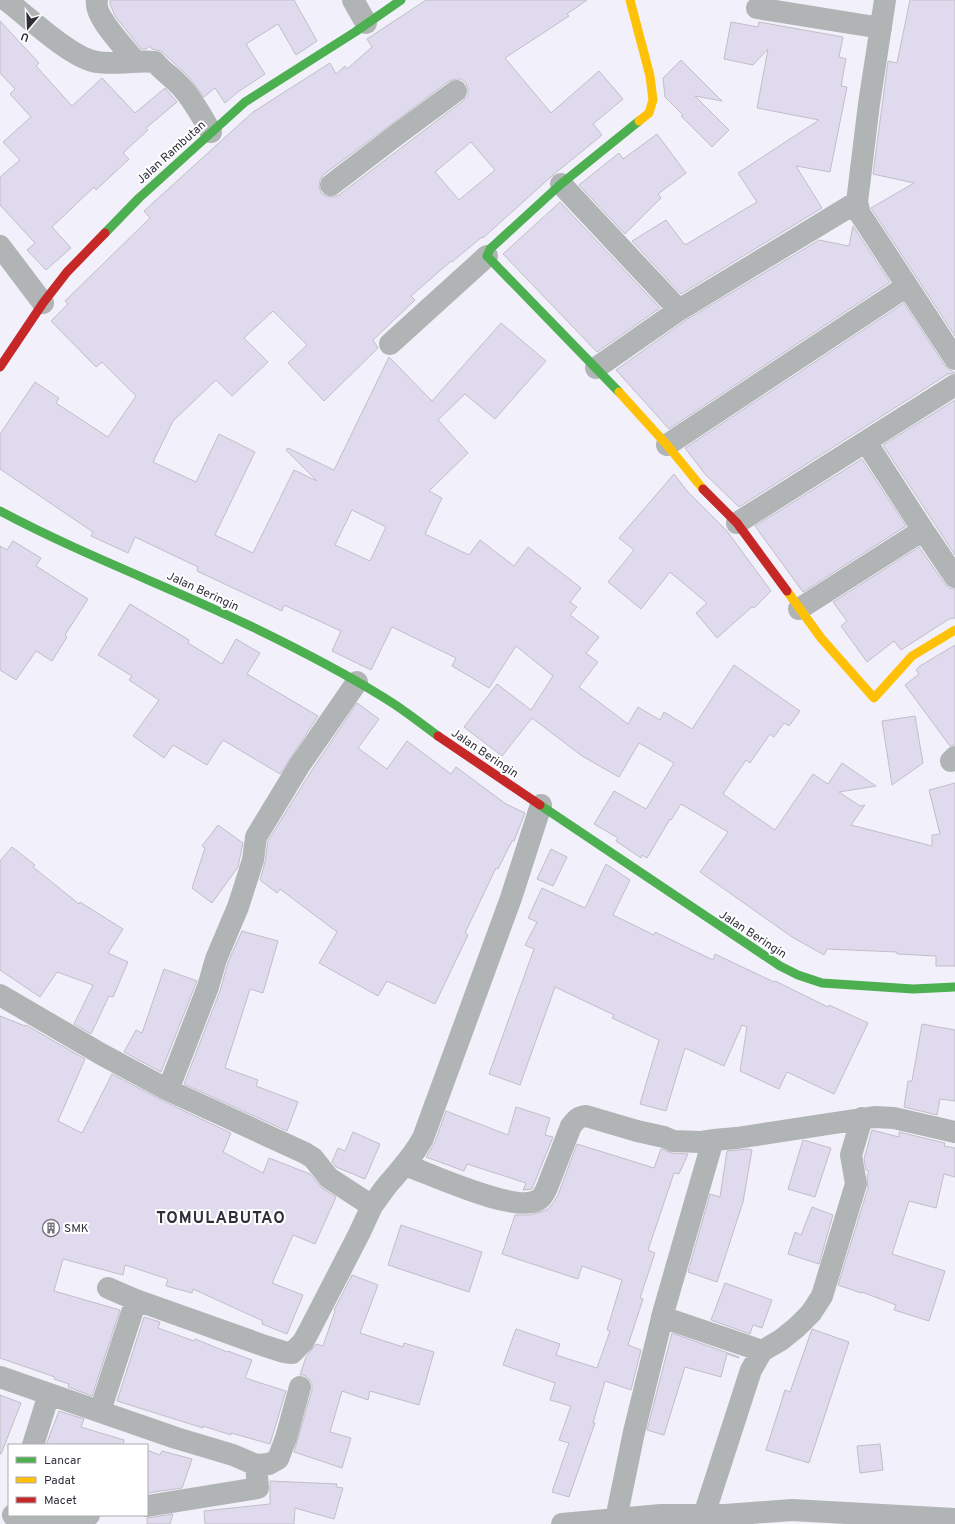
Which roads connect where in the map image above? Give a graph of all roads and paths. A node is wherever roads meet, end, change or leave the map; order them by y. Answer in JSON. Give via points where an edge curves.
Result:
{"nodes":[{"id":1,"x":6,"y":0,"type":"edge"},
{"id":2,"x":96,"y":0,"type":"edge"},
{"id":3,"x":353,"y":0,"type":"edge"},
{"id":4,"x":401,"y":0,"type":"edge"},
{"id":5,"x":630,"y":0,"type":"edge"},
{"id":6,"x":885,"y":0,"type":"edge"},
{"id":7,"x":758,"y":8,"type":"dead end"},
{"id":8,"x":366,"y":23,"type":"junction"},
{"id":9,"x":881,"y":28,"type":"junction"},
{"id":10,"x":135,"y":62,"type":"junction"},
{"id":11,"x":456,"y":91,"type":"dead end"},
{"id":12,"x":211,"y":132,"type":"junction"},
{"id":13,"x":561,"y":184,"type":"junction"},
{"id":14,"x":330,"y":186,"type":"dead end"},
{"id":15,"x":857,"y":202,"type":"junction"},
{"id":16,"x":0,"y":246,"type":"edge"},
{"id":17,"x":487,"y":256,"type":"junction"},
{"id":18,"x":907,"y":286,"type":"junction"},
{"id":19,"x":44,"y":303,"type":"junction"},
{"id":20,"x":679,"y":310,"type":"junction"},
{"id":21,"x":390,"y":344,"type":"dead end"},
{"id":22,"x":955,"y":359,"type":"edge"},
{"id":23,"x":0,"y":367,"type":"edge"},
{"id":24,"x":596,"y":368,"type":"junction"},
{"id":25,"x":955,"y":385,"type":"edge"},
{"id":26,"x":866,"y":442,"type":"junction"},
{"id":27,"x":667,"y":444,"type":"junction"},
{"id":28,"x":0,"y":511,"type":"edge"},
{"id":29,"x":736,"y":523,"type":"junction"},
{"id":30,"x":922,"y":530,"type":"junction"},
{"id":31,"x":955,"y":577,"type":"edge"},
{"id":32,"x":799,"y":609,"type":"junction"},
{"id":33,"x":955,"y":630,"type":"edge"},
{"id":34,"x":357,"y":682,"type":"junction"},
{"id":35,"x":541,"y":805,"type":"junction"},
{"id":36,"x":955,"y":987,"type":"edge"},
{"id":37,"x":0,"y":995,"type":"edge"},
{"id":38,"x":168,"y":1090,"type":"junction"},
{"id":39,"x":862,"y":1118,"type":"junction"},
{"id":40,"x":955,"y":1132,"type":"edge"},
{"id":41,"x":713,"y":1140,"type":"junction"},
{"id":42,"x":405,"y":1165,"type":"junction"},
{"id":43,"x":372,"y":1206,"type":"junction"},
{"id":44,"x":108,"y":1288,"type":"dead end"},
{"id":45,"x":136,"y":1300,"type":"junction"},
{"id":46,"x":662,"y":1317,"type":"junction"},
{"id":47,"x":762,"y":1351,"type":"junction"},
{"id":48,"x":0,"y":1377,"type":"edge"},
{"id":49,"x":300,"y":1387,"type":"dead end"},
{"id":50,"x":49,"y":1394,"type":"junction"},
{"id":51,"x":100,"y":1411,"type":"junction"},
{"id":52,"x":33,"y":1444,"type":"edge"},
{"id":53,"x":256,"y":1466,"type":"junction"},
{"id":54,"x":148,"y":1506,"type":"edge"},
{"id":55,"x":704,"y":1515,"type":"junction"},
{"id":56,"x":14,"y":1516,"type":"edge"},
{"id":57,"x":82,"y":1516,"type":"edge"},
{"id":58,"x":616,"y":1519,"type":"junction"},
{"id":59,"x":955,"y":1519,"type":"edge"},
{"id":60,"x":585,"y":1523,"type":"edge"},
{"id":61,"x":562,"y":1524,"type":"edge"}],
"edges":[{"from":1,"to":10,"type":"street","via":[[81,58],[97,62]]},
{"from":2,"to":10,"type":"street","via":[[105,22]]},
{"from":3,"to":8,"type":"street"},
{"from":4,"to":8,"type":"street","name":"Jalan Rambutan"},
{"from":5,"to":13,"type":"street","via":[[650,76],[652,107],[649,113]]},
{"from":6,"to":9,"type":"street"},
{"from":7,"to":9,"type":"street"},
{"from":8,"to":12,"type":"street","name":"Jalan Rambutan","via":[[246,102]]},
{"from":9,"to":15,"type":"street"},
{"from":10,"to":12,"type":"street","via":[[155,62],[172,77],[197,108]]},
{"from":11,"to":14,"type":"street"},
{"from":12,"to":19,"type":"street","name":"Jalan Rambutan","via":[[139,198],[67,272]]},
{"from":13,"to":17,"type":"street","via":[[490,249]]},
{"from":13,"to":20,"type":"street"},
{"from":15,"to":18,"type":"street","via":[[860,214]]},
{"from":15,"to":20,"type":"street"},
{"from":16,"to":19,"type":"street"},
{"from":17,"to":21,"type":"street"},
{"from":17,"to":24,"type":"street"},
{"from":18,"to":22,"type":"street"},
{"from":18,"to":27,"type":"street"},
{"from":19,"to":23,"type":"street","name":"Jalan Rambutan"},
{"from":20,"to":24,"type":"street"},
{"from":24,"to":27,"type":"street"},
{"from":25,"to":26,"type":"street"},
{"from":26,"to":29,"type":"street"},
{"from":26,"to":30,"type":"street"},
{"from":27,"to":29,"type":"street","via":[[696,482]]},
{"from":28,"to":34,"type":"street","name":"Jalan Beringin","via":[[34,529],[270,636]]},
{"from":29,"to":32,"type":"street"},
{"from":30,"to":31,"type":"street"},
{"from":30,"to":32,"type":"street"},
{"from":32,"to":33,"type":"street","via":[[874,698],[912,656]]},
{"from":34,"to":35,"type":"street","name":"Jalan Beringin"},
{"from":34,"to":38,"type":"street","via":[[299,766],[256,837],[253,860],[238,906]]},
{"from":35,"to":36,"type":"street","name":"Jalan Beringin","via":[[765,958],[798,975],[822,983],[852,986],[913,989]]},
{"from":35,"to":42,"type":"street","via":[[511,898],[424,1138]]},
{"from":37,"to":38,"type":"street"},
{"from":38,"to":43,"type":"street","via":[[305,1153],[313,1158],[329,1178]]},
{"from":39,"to":40,"type":"street","via":[[894,1118]]},
{"from":39,"to":41,"type":"street"},
{"from":39,"to":47,"type":"street","via":[[851,1155],[856,1184],[822,1296],[811,1313],[797,1327]]},
{"from":41,"to":42,"type":"street","via":[[673,1141],[582,1117],[572,1126],[546,1190],[540,1199],[533,1202],[520,1203],[467,1190]]},
{"from":41,"to":46,"type":"street"},
{"from":42,"to":43,"type":"street"},
{"from":43,"to":45,"type":"street","via":[[309,1331],[292,1353],[265,1346]]},
{"from":44,"to":45,"type":"street"},
{"from":45,"to":51,"type":"street"},
{"from":46,"to":47,"type":"street"},
{"from":46,"to":58,"type":"street"},
{"from":47,"to":55,"type":"street","via":[[751,1370]]},
{"from":48,"to":50,"type":"street"},
{"from":49,"to":53,"type":"street","via":[[278,1459],[269,1464]]},
{"from":50,"to":51,"type":"street"},
{"from":50,"to":52,"type":"street"},
{"from":51,"to":53,"type":"street","via":[[233,1455]]},
{"from":53,"to":54,"type":"street","via":[[258,1488]]},
{"from":55,"to":58,"type":"street"},
{"from":55,"to":59,"type":"street","via":[[792,1510]]},
{"from":56,"to":57,"type":"street","via":[[22,1520]]},
{"from":58,"to":60,"type":"street"},
{"from":60,"to":61,"type":"street"}]}
